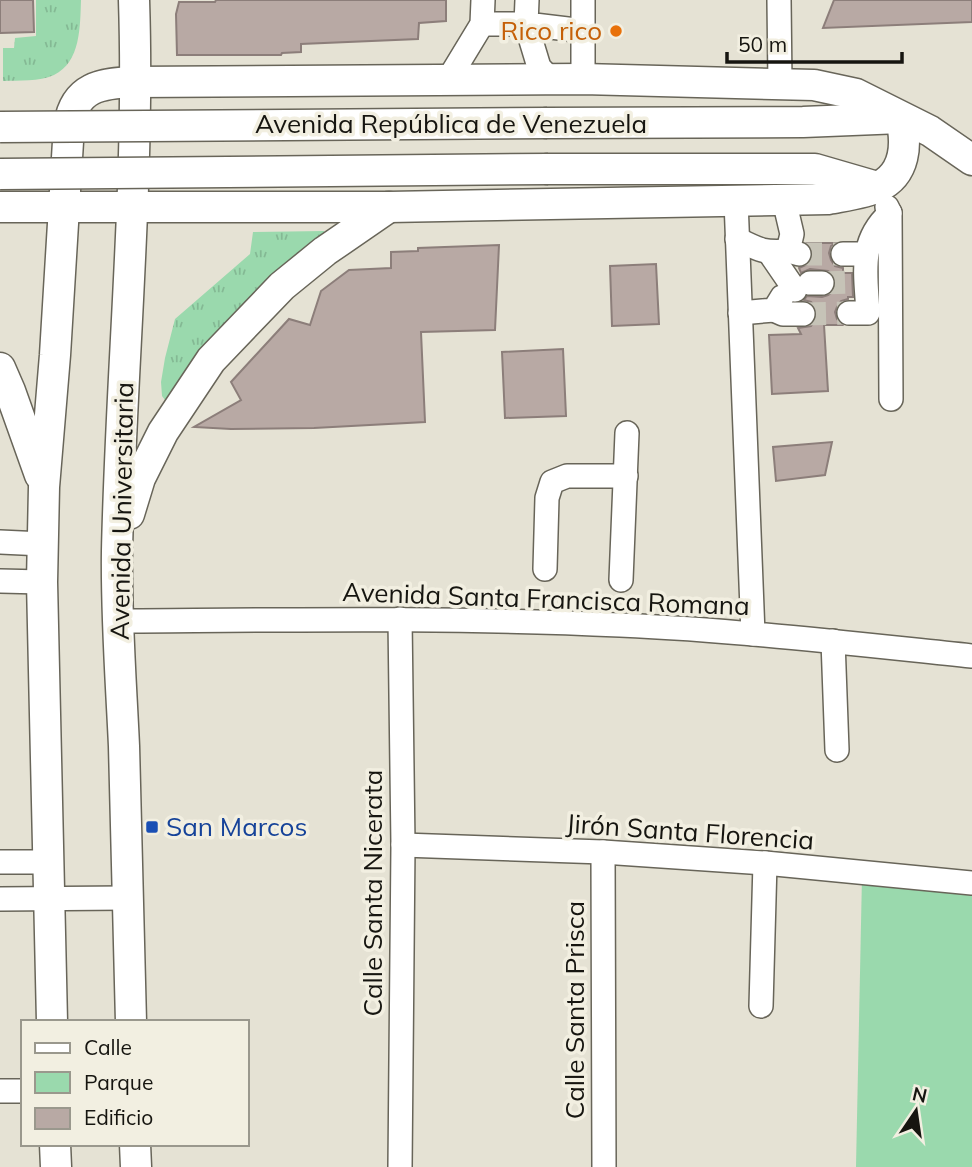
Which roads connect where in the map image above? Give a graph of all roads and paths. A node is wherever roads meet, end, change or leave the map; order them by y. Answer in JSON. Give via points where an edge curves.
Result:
{"nodes":[{"id":1,"x":134,"y":0,"type":"edge"},
{"id":2,"x":483,"y":0,"type":"edge"},
{"id":3,"x":527,"y":0,"type":"edge"},
{"id":4,"x":583,"y":0,"type":"edge"},
{"id":5,"x":779,"y":0,"type":"edge"},
{"id":6,"x":482,"y":24,"type":"junction"},
{"id":7,"x":526,"y":24,"type":"junction"},
{"id":8,"x":584,"y":31,"type":"junction"},
{"id":9,"x":551,"y":79,"type":"junction"},
{"id":10,"x":583,"y":79,"type":"junction"},
{"id":11,"x":448,"y":80,"type":"junction"},
{"id":12,"x":134,"y":82,"type":"junction"},
{"id":13,"x":780,"y":83,"type":"junction"},
{"id":14,"x":901,"y":118,"type":"junction"},
{"id":15,"x":0,"y":127,"type":"edge"},
{"id":16,"x":972,"y":160,"type":"edge"},
{"id":17,"x":0,"y":174,"type":"edge"},
{"id":18,"x":784,"y":200,"type":"junction"},
{"id":19,"x":884,"y":200,"type":"junction"},
{"id":20,"x":736,"y":201,"type":"junction"},
{"id":21,"x":63,"y":206,"type":"junction"},
{"id":22,"x":132,"y":206,"type":"junction"},
{"id":23,"x":389,"y":206,"type":"junction"},
{"id":24,"x":0,"y":207,"type":"edge"},
{"id":25,"x":737,"y":239,"type":"junction"},
{"id":26,"x":785,"y":252,"type":"junction"},
{"id":27,"x":797,"y":293,"type":"junction"},
{"id":28,"x":740,"y":313,"type":"junction"},
{"id":29,"x":849,"y":313,"type":"tunnel mouth"},
{"id":30,"x":803,"y":314,"type":"dead end"},
{"id":31,"x":0,"y":368,"type":"edge"},
{"id":32,"x":891,"y":399,"type":"dead end"},
{"id":33,"x":627,"y":433,"type":"dead end"},
{"id":34,"x":626,"y":476,"type":"junction"},
{"id":35,"x":44,"y":487,"type":"junction"},
{"id":36,"x":0,"y":542,"type":"edge"},
{"id":37,"x":43,"y":544,"type":"junction"},
{"id":38,"x":117,"y":551,"type":"junction"},
{"id":39,"x":545,"y":569,"type":"dead end"},
{"id":40,"x":621,"y":580,"type":"dead end"},
{"id":41,"x":0,"y":581,"type":"edge"},
{"id":42,"x":42,"y":582,"type":"junction"},
{"id":43,"x":400,"y":619,"type":"junction"},
{"id":44,"x":118,"y":621,"type":"junction"},
{"id":45,"x":754,"y":634,"type":"junction"},
{"id":46,"x":833,"y":641,"type":"junction"},
{"id":47,"x":972,"y":656,"type":"edge"},
{"id":48,"x":837,"y":750,"type":"dead end"},
{"id":49,"x":403,"y":845,"type":"junction"},
{"id":50,"x":603,"y":852,"type":"junction"},
{"id":51,"x":0,"y":862,"type":"edge"},
{"id":52,"x":49,"y":862,"type":"junction"},
{"id":53,"x":765,"y":863,"type":"junction"},
{"id":54,"x":972,"y":883,"type":"edge"},
{"id":55,"x":50,"y":898,"type":"junction"},
{"id":56,"x":127,"y":898,"type":"junction"},
{"id":57,"x":0,"y":899,"type":"edge"},
{"id":58,"x":761,"y":1006,"type":"dead end"},
{"id":59,"x":52,"y":1020,"type":"edge"},
{"id":60,"x":131,"y":1020,"type":"edge"},
{"id":61,"x":0,"y":1091,"type":"edge"},
{"id":62,"x":21,"y":1091,"type":"edge"},
{"id":63,"x":55,"y":1146,"type":"edge"},
{"id":64,"x":135,"y":1146,"type":"edge"},
{"id":65,"x":56,"y":1167,"type":"edge"},
{"id":66,"x":136,"y":1167,"type":"edge"},
{"id":67,"x":400,"y":1167,"type":"edge"},
{"id":68,"x":604,"y":1167,"type":"edge"}],
"edges":[{"from":1,"to":12,"type":"main road","name":"Avenida Universitaria"},
{"from":2,"to":6,"type":"street"},
{"from":3,"to":7,"type":"street"},
{"from":4,"to":8,"type":"street"},
{"from":5,"to":13,"type":"street"},
{"from":6,"to":7,"type":"street"},
{"from":6,"to":11,"type":"street"},
{"from":7,"to":8,"type":"street"},
{"from":7,"to":9,"type":"street","via":[[539,67]]},
{"from":8,"to":10,"type":"street"},
{"from":9,"to":10,"type":"main road","name":"Avenida República de Venezuela"},
{"from":9,"to":11,"type":"main road","name":"Avenida República de Venezuela"},
{"from":10,"to":13,"type":"main road","name":"Avenida República de Venezuela"},
{"from":11,"to":12,"type":"main road","name":"Avenida República de Venezuela"},
{"from":12,"to":21,"type":"main road","name":"Avenida República de Venezuela","via":[[96,87],[76,103],[71,113]]},
{"from":12,"to":22,"type":"main road","name":"Avenida Universitaria"},
{"from":13,"to":14,"type":"main road","name":"Avenida República de Venezuela","via":[[856,94]]},
{"from":14,"to":15,"type":"main road","name":"Avenida República de Venezuela","bridge":true},
{"from":14,"to":16,"type":"main road","name":"Avenida República de Venezuela","via":[[930,131]]},
{"from":14,"to":19,"type":"main road","via":[[901,164]]},
{"from":17,"to":19,"type":"main road","name":"Avenida República de Venezuela","bridge":true,"via":[[815,169]]},
{"from":18,"to":19,"type":"main road"},
{"from":18,"to":20,"type":"main road"},
{"from":18,"to":26,"type":"street","via":[[792,234]]},
{"from":19,"to":29,"type":"street","via":[[879,222],[854,254],[868,313]]},
{"from":19,"to":32,"type":"street"},
{"from":20,"to":23,"type":"main road"},
{"from":20,"to":25,"type":"street"},
{"from":21,"to":22,"type":"main road"},
{"from":21,"to":24,"type":"main road"},
{"from":21,"to":35,"type":"main road"},
{"from":22,"to":23,"type":"main road"},
{"from":22,"to":38,"type":"main road","name":"Avenida Universitaria"},
{"from":23,"to":38,"type":"main road","via":[[282,286],[211,360],[171,418],[146,467]]},
{"from":25,"to":26,"type":"street","via":[[759,250]]},
{"from":25,"to":28,"type":"street"},
{"from":26,"to":27,"type":"street"},
{"from":27,"to":28,"type":"street"},
{"from":27,"to":30,"type":"street","via":[[783,314]]},
{"from":28,"to":45,"type":"street"},
{"from":31,"to":35,"type":"main road"},
{"from":33,"to":34,"type":"street"},
{"from":34,"to":39,"type":"street","via":[[567,476],[551,482]]},
{"from":34,"to":40,"type":"street"},
{"from":35,"to":37,"type":"main road"},
{"from":36,"to":37,"type":"street"},
{"from":37,"to":42,"type":"main road"},
{"from":38,"to":44,"type":"main road","name":"Avenida Universitaria"},
{"from":41,"to":42,"type":"street"},
{"from":42,"to":52,"type":"main road"},
{"from":43,"to":44,"type":"street","name":"Avenida Santa Francisca Romana"},
{"from":43,"to":45,"type":"street","name":"Avenida Santa Francisca Romana"},
{"from":43,"to":49,"type":"street","name":"Calle Santa Nicerata"},
{"from":44,"to":56,"type":"main road","name":"Avenida Universitaria"},
{"from":45,"to":46,"type":"street","name":"Avenida Santa Francisca Romana"},
{"from":46,"to":47,"type":"street","name":"Avenida Santa Francisca Romana"},
{"from":46,"to":48,"type":"street"},
{"from":49,"to":50,"type":"street","name":"Jirón Santa Florencia"},
{"from":49,"to":67,"type":"street","name":"Calle Santa Nicerata"},
{"from":50,"to":53,"type":"street","name":"Jirón Santa Florencia"},
{"from":50,"to":68,"type":"street","name":"Calle Santa Prisca"},
{"from":51,"to":52,"type":"street"},
{"from":52,"to":55,"type":"main road"},
{"from":53,"to":54,"type":"street","name":"Jirón Santa Florencia"},
{"from":53,"to":58,"type":"street"},
{"from":55,"to":56,"type":"street"},
{"from":55,"to":57,"type":"street"},
{"from":55,"to":59,"type":"main road"},
{"from":56,"to":60,"type":"main road","name":"Avenida Universitaria"},
{"from":61,"to":62,"type":"street"},
{"from":63,"to":65,"type":"main road"},
{"from":64,"to":66,"type":"main road"}]}
